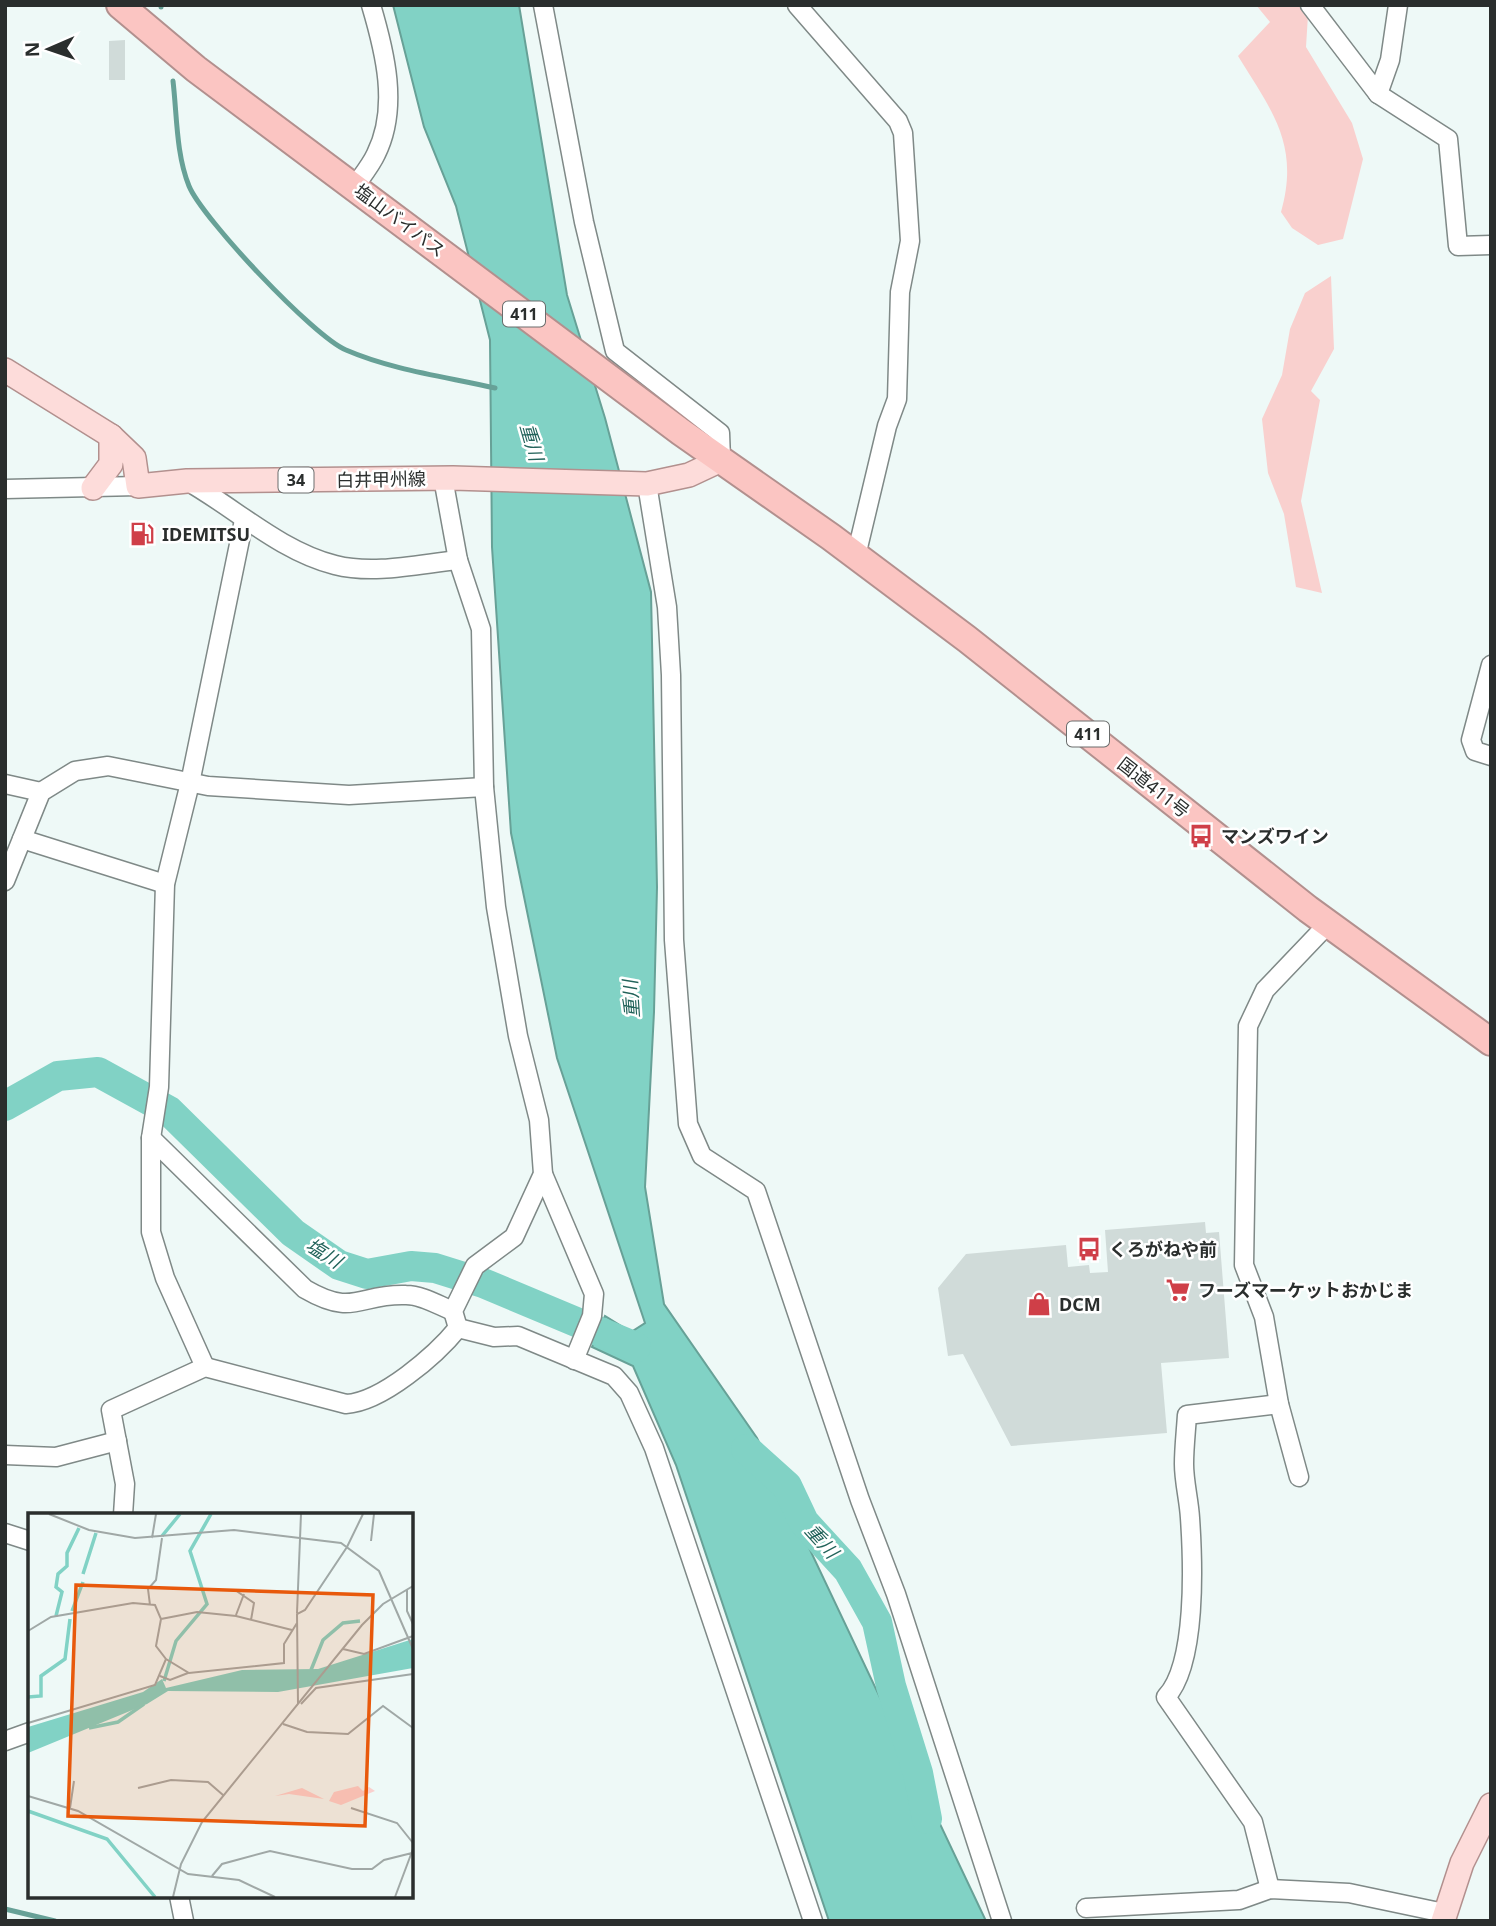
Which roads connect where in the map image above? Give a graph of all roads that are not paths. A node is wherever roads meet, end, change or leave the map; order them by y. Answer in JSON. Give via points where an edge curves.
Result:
{"nodes":[{"id":1,"x":120,"y":5,"type":"edge"},
{"id":2,"x":371,"y":5,"type":"edge"},
{"id":3,"x":543,"y":5,"type":"edge"},
{"id":4,"x":797,"y":5,"type":"edge"},
{"id":5,"x":1310,"y":5,"type":"edge"},
{"id":6,"x":1398,"y":5,"type":"edge"},
{"id":7,"x":1378,"y":94,"type":"junction"},
{"id":8,"x":361,"y":191,"type":"junction"},
{"id":9,"x":1491,"y":245,"type":"edge"},
{"id":10,"x":5,"y":370,"type":"edge"},
{"id":11,"x":681,"y":432,"type":"joint"},
{"id":12,"x":111,"y":436,"type":"junction"},
{"id":13,"x":721,"y":460,"type":"junction"},
{"id":14,"x":448,"y":478,"type":"junction"},
{"id":15,"x":187,"y":481,"type":"junction"},
{"id":16,"x":647,"y":484,"type":"junction"},
{"id":17,"x":138,"y":486,"type":"junction"},
{"id":18,"x":93,"y":488,"type":"junction"},
{"id":19,"x":5,"y":489,"type":"edge"},
{"id":20,"x":244,"y":520,"type":"junction"},
{"id":21,"x":856,"y":556,"type":"junction"},
{"id":22,"x":458,"y":560,"type":"junction"},
{"id":23,"x":1491,"y":665,"type":"edge"},
{"id":24,"x":1491,"y":756,"type":"edge"},
{"id":25,"x":190,"y":783,"type":"junction"},
{"id":26,"x":5,"y":784,"type":"edge"},
{"id":27,"x":484,"y":787,"type":"junction"},
{"id":28,"x":41,"y":792,"type":"junction"},
{"id":29,"x":22,"y":839,"type":"junction"},
{"id":30,"x":5,"y":881,"type":"edge"},
{"id":31,"x":165,"y":884,"type":"junction"},
{"id":32,"x":1328,"y":924,"type":"junction"},
{"id":33,"x":1491,"y":1042,"type":"edge"},
{"id":34,"x":151,"y":1138,"type":"junction"},
{"id":35,"x":543,"y":1174,"type":"junction"},
{"id":36,"x":456,"y":1319,"type":"junction"},
{"id":37,"x":574,"y":1360,"type":"junction"},
{"id":38,"x":205,"y":1367,"type":"junction"},
{"id":39,"x":1279,"y":1404,"type":"junction"},
{"id":40,"x":117,"y":1441,"type":"junction"},
{"id":41,"x":5,"y":1455,"type":"edge"},
{"id":42,"x":1299,"y":1476,"type":"dead end"},
{"id":43,"x":123,"y":1513,"type":"edge"},
{"id":44,"x":5,"y":1533,"type":"edge"},
{"id":45,"x":28,"y":1540,"type":"edge"},
{"id":46,"x":28,"y":1733,"type":"edge"},
{"id":47,"x":5,"y":1741,"type":"edge"},
{"id":48,"x":1491,"y":1805,"type":"edge"},
{"id":49,"x":1270,"y":1889,"type":"junction"},
{"id":50,"x":180,"y":1898,"type":"edge"},
{"id":51,"x":1086,"y":1908,"type":"dead end"},
{"id":52,"x":1444,"y":1917,"type":"edge"},
{"id":53,"x":184,"y":1921,"type":"edge"},
{"id":54,"x":813,"y":1921,"type":"edge"},
{"id":55,"x":1002,"y":1921,"type":"edge"}],
"edges":[{"from":1,"to":8,"type":"highway","name":"塩山バイパス","number":"411","via":[[196,69]]},
{"from":2,"to":8,"type":"street","via":[[384,50],[389,109]]},
{"from":3,"to":13,"type":"street","via":[[584,222],[615,351],[720,433]]},
{"from":4,"to":21,"type":"street","via":[[898,121],[903,134],[910,242],[900,292],[897,398]]},
{"from":5,"to":7,"type":"street"},
{"from":6,"to":7,"type":"street","via":[[1390,60]]},
{"from":7,"to":9,"type":"street","via":[[1448,139],[1458,246]]},
{"from":8,"to":11,"type":"highway","name":"塩山バイパス","number":"411"},
{"from":10,"to":12,"type":"main road"},
{"from":11,"to":13,"type":"highway","name":"国道411号","number":"411"},
{"from":12,"to":17,"type":"main road","via":[[134,458]]},
{"from":12,"to":18,"type":"main road","via":[[111,464]]},
{"from":13,"to":16,"type":"main road","name":"白井甲州線","number":"34","via":[[689,475]]},
{"from":13,"to":21,"type":"highway","name":"国道411号","number":"411"},
{"from":14,"to":15,"type":"main road","name":"白井甲州線","number":"34"},
{"from":14,"to":16,"type":"main road","name":"白井甲州線","number":"34"},
{"from":14,"to":22,"type":"street"},
{"from":15,"to":17,"type":"main road","name":"白井甲州線","number":"34"},
{"from":15,"to":20,"type":"street"},
{"from":16,"to":55,"type":"street","via":[[667,607],[674,940],[688,1124],[702,1156],[756,1191],[896,1594]]},
{"from":17,"to":18,"type":"street"},
{"from":18,"to":19,"type":"street"},
{"from":20,"to":22,"type":"street","via":[[338,566],[378,568]]},
{"from":20,"to":25,"type":"street"},
{"from":21,"to":32,"type":"highway","name":"国道411号","number":"411"},
{"from":22,"to":27,"type":"street","via":[[481,629]]},
{"from":23,"to":24,"type":"street","via":[[1471,740],[1475,751]]},
{"from":25,"to":27,"type":"street","via":[[349,795]]},
{"from":25,"to":28,"type":"street","via":[[108,766],[75,771]]},
{"from":25,"to":31,"type":"street"},
{"from":26,"to":28,"type":"street"},
{"from":27,"to":35,"type":"street","via":[[496,907],[518,1036],[539,1120]]},
{"from":28,"to":29,"type":"street"},
{"from":29,"to":30,"type":"street"},
{"from":29,"to":31,"type":"street"},
{"from":31,"to":34,"type":"street","via":[[159,1087]]},
{"from":32,"to":33,"type":"highway","name":"国道411号","number":"411"},
{"from":32,"to":39,"type":"street","via":[[1265,990],[1248,1026],[1244,1265],[1264,1317]]},
{"from":34,"to":36,"type":"street","via":[[305,1289],[327,1302],[356,1304],[406,1294]]},
{"from":34,"to":38,"type":"street","via":[[151,1232],[165,1278]]},
{"from":35,"to":36,"type":"street","via":[[514,1237],[475,1266]]},
{"from":35,"to":37,"type":"street","via":[[594,1294],[592,1316]]},
{"from":36,"to":37,"type":"street","via":[[494,1337],[518,1336]]},
{"from":36,"to":38,"type":"street","via":[[441,1348],[360,1403],[346,1404]]},
{"from":37,"to":54,"type":"street","via":[[614,1376],[629,1393],[654,1448]]},
{"from":38,"to":40,"type":"street","via":[[111,1410]]},
{"from":39,"to":42,"type":"street"},
{"from":39,"to":49,"type":"street","via":[[1187,1415],[1184,1466],[1193,1584],[1187,1642],[1175,1687],[1166,1697],[1253,1822]]},
{"from":40,"to":41,"type":"street","via":[[56,1457]]},
{"from":40,"to":43,"type":"street","via":[[125,1484]]},
{"from":44,"to":45,"type":"street"},
{"from":46,"to":47,"type":"street"},
{"from":48,"to":52,"type":"main road","via":[[1462,1863]]},
{"from":49,"to":51,"type":"street","via":[[1239,1900]]},
{"from":49,"to":52,"type":"street","via":[[1349,1893]]},
{"from":50,"to":53,"type":"street"}]}
